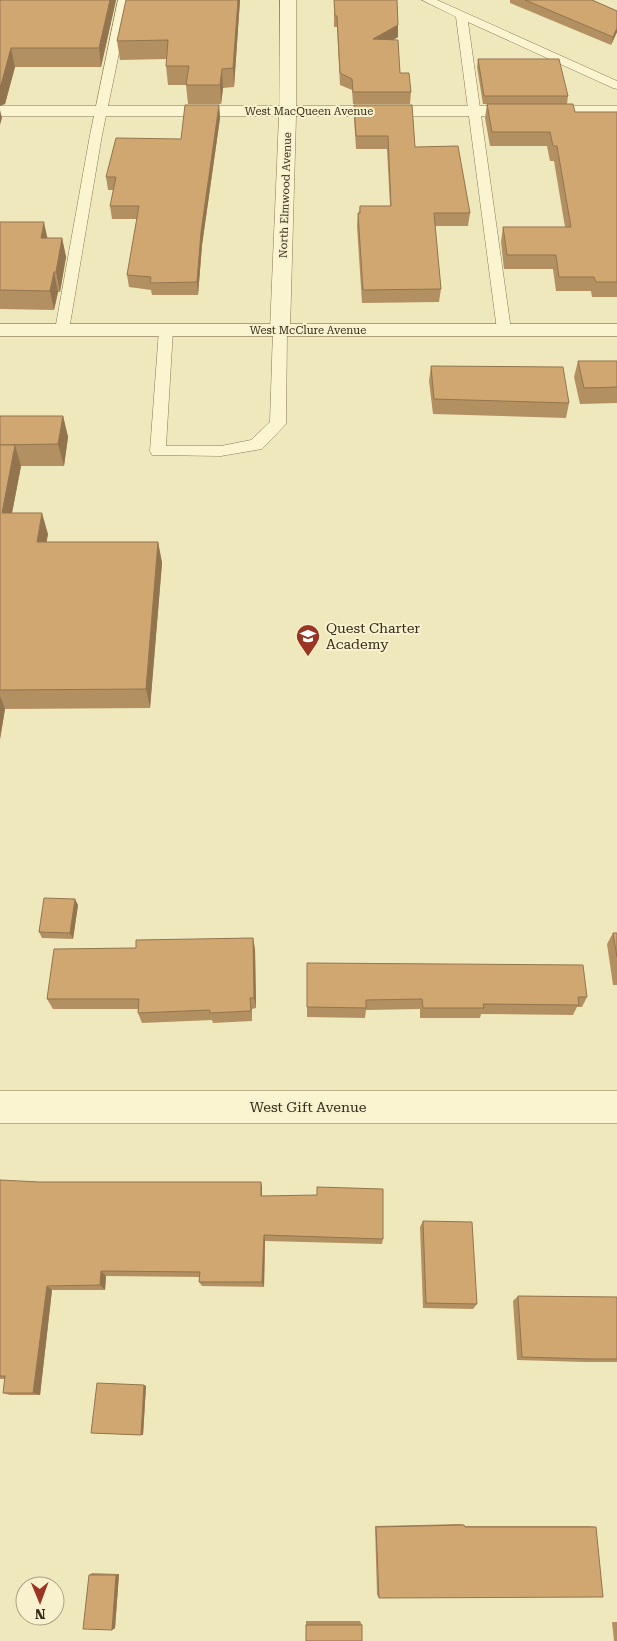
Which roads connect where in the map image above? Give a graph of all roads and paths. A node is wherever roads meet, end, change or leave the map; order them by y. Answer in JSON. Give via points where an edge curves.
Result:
{"nodes":[{"id":1,"x":124,"y":0,"type":"edge"},
{"id":2,"x":288,"y":0,"type":"edge"},
{"id":3,"x":428,"y":0,"type":"edge"},
{"id":4,"x":462,"y":15,"type":"junction"},
{"id":5,"x":617,"y":85,"type":"edge"},
{"id":6,"x":0,"y":111,"type":"edge"},
{"id":7,"x":101,"y":111,"type":"junction"},
{"id":8,"x":288,"y":111,"type":"junction"},
{"id":9,"x":474,"y":111,"type":"junction"},
{"id":10,"x":617,"y":111,"type":"edge"},
{"id":11,"x":0,"y":330,"type":"edge"},
{"id":12,"x":62,"y":330,"type":"junction"},
{"id":13,"x":166,"y":330,"type":"junction"},
{"id":14,"x":280,"y":330,"type":"junction"},
{"id":15,"x":504,"y":330,"type":"junction"},
{"id":16,"x":617,"y":330,"type":"edge"},
{"id":17,"x":0,"y":1107,"type":"edge"},
{"id":18,"x":617,"y":1107,"type":"edge"}],
"edges":[{"from":1,"to":7,"type":"lane"},
{"from":2,"to":8,"type":"street","name":"North Elmwood Avenue"},
{"from":3,"to":4,"type":"lane"},
{"from":4,"to":5,"type":"lane"},
{"from":4,"to":9,"type":"lane"},
{"from":6,"to":7,"type":"street","name":"West MacQueen Avenue"},
{"from":7,"to":8,"type":"street","name":"West MacQueen Avenue"},
{"from":7,"to":12,"type":"lane"},
{"from":8,"to":9,"type":"street","name":"West MacQueen Avenue"},
{"from":8,"to":14,"type":"street","name":"North Elmwood Avenue"},
{"from":9,"to":10,"type":"street","name":"West MacQueen Avenue"},
{"from":9,"to":15,"type":"lane"},
{"from":11,"to":12,"type":"street","name":"West McClure Avenue"},
{"from":12,"to":13,"type":"street","name":"West McClure Avenue"},
{"from":13,"to":14,"type":"street","name":"West McClure Avenue"},
{"from":13,"to":14,"type":"lane","via":[[158,451],[221,451],[256,445],[278,424]]},
{"from":14,"to":15,"type":"street","name":"West McClure Avenue"},
{"from":15,"to":16,"type":"street","name":"West McClure Avenue"},
{"from":17,"to":18,"type":"street","name":"West Gift Avenue"}]}
